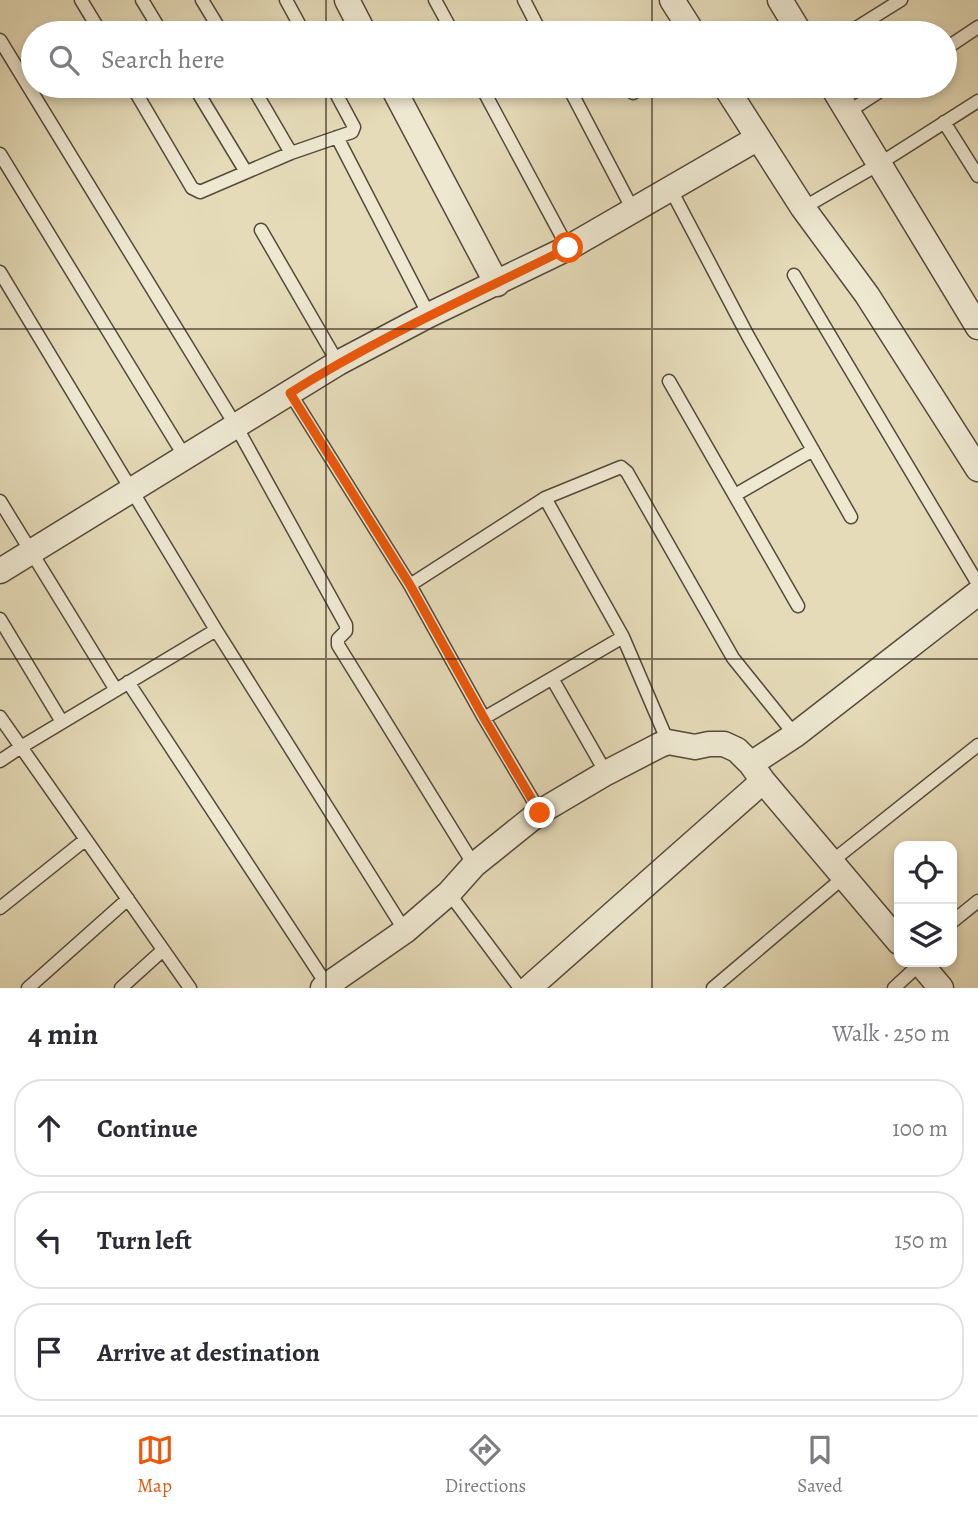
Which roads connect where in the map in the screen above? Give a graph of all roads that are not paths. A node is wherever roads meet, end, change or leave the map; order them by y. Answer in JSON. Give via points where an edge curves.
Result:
{"nodes":[{"id":1,"x":81,"y":0,"type":"edge"},
{"id":2,"x":142,"y":0,"type":"edge"},
{"id":3,"x":202,"y":0,"type":"edge"},
{"id":4,"x":286,"y":0,"type":"edge"},
{"id":5,"x":347,"y":0,"type":"edge"},
{"id":6,"x":435,"y":0,"type":"edge"},
{"id":7,"x":524,"y":0,"type":"edge"},
{"id":8,"x":672,"y":0,"type":"edge"},
{"id":9,"x":780,"y":0,"type":"edge"},
{"id":10,"x":901,"y":0,"type":"edge"},
{"id":11,"x":94,"y":21,"type":"edge"},
{"id":12,"x":155,"y":21,"type":"edge"},
{"id":13,"x":215,"y":21,"type":"edge"},
{"id":14,"x":297,"y":21,"type":"edge"},
{"id":15,"x":358,"y":21,"type":"edge"},
{"id":16,"x":446,"y":21,"type":"edge"},
{"id":17,"x":535,"y":21,"type":"edge"},
{"id":18,"x":685,"y":21,"type":"edge"},
{"id":19,"x":793,"y":21,"type":"edge"},
{"id":20,"x":867,"y":21,"type":"edge"},
{"id":21,"x":978,"y":27,"type":"edge"},
{"id":22,"x":0,"y":40,"type":"edge"},
{"id":23,"x":957,"y":41,"type":"edge"},
{"id":24,"x":21,"y":74,"type":"edge"},
{"id":25,"x":35,"y":98,"type":"edge"},
{"id":26,"x":139,"y":98,"type":"edge"},
{"id":27,"x":201,"y":98,"type":"edge"},
{"id":28,"x":259,"y":98,"type":"edge"},
{"id":29,"x":338,"y":98,"type":"edge"},
{"id":30,"x":398,"y":98,"type":"edge"},
{"id":31,"x":487,"y":98,"type":"edge"},
{"id":32,"x":574,"y":98,"type":"edge"},
{"id":33,"x":733,"y":98,"type":"edge"},
{"id":34,"x":839,"y":98,"type":"edge"},
{"id":35,"x":870,"y":98,"type":"edge"},
{"id":36,"x":978,"y":101,"type":"edge"},
{"id":37,"x":848,"y":112,"type":"junction"},
{"id":38,"x":944,"y":122,"type":"junction"},
{"id":39,"x":337,"y":137,"type":"junction"},
{"id":40,"x":758,"y":138,"type":"junction"},
{"id":41,"x":291,"y":153,"type":"junction"},
{"id":42,"x":0,"y":154,"type":"edge"},
{"id":43,"x":880,"y":164,"type":"junction"},
{"id":44,"x":246,"y":172,"type":"junction"},
{"id":45,"x":978,"y":176,"type":"edge"},
{"id":46,"x":670,"y":188,"type":"junction"},
{"id":47,"x":803,"y":208,"type":"junction"},
{"id":48,"x":633,"y":210,"type":"junction"},
{"id":49,"x":261,"y":230,"type":"dead end"},
{"id":50,"x":568,"y":248,"type":"junction"},
{"id":51,"x":0,"y":272,"type":"edge"},
{"id":52,"x":794,"y":275,"type":"dead end"},
{"id":53,"x":497,"y":284,"type":"junction"},
{"id":54,"x":429,"y":315,"type":"junction"},
{"id":55,"x":978,"y":327,"type":"edge"},
{"id":56,"x":338,"y":363,"type":"junction"},
{"id":57,"x":669,"y":381,"type":"dead end"},
{"id":58,"x":290,"y":393,"type":"junction"},
{"id":59,"x":236,"y":426,"type":"junction"},
{"id":60,"x":813,"y":450,"type":"junction"},
{"id":61,"x":185,"y":457,"type":"junction"},
{"id":62,"x":978,"y":469,"type":"edge"},
{"id":63,"x":132,"y":489,"type":"junction"},
{"id":64,"x":735,"y":495,"type":"junction"},
{"id":65,"x":545,"y":498,"type":"junction"},
{"id":66,"x":0,"y":501,"type":"edge"},
{"id":67,"x":851,"y":517,"type":"dead end"},
{"id":68,"x":31,"y":552,"type":"junction"},
{"id":69,"x":0,"y":571,"type":"edge"},
{"id":70,"x":978,"y":584,"type":"edge"},
{"id":71,"x":410,"y":585,"type":"junction"},
{"id":72,"x":978,"y":593,"type":"edge"},
{"id":73,"x":798,"y":606,"type":"dead end"},
{"id":74,"x":0,"y":619,"type":"edge"},
{"id":75,"x":216,"y":630,"type":"junction"},
{"id":76,"x":623,"y":637,"type":"junction"},
{"id":77,"x":553,"y":680,"type":"junction"},
{"id":78,"x":128,"y":682,"type":"junction"},
{"id":79,"x":116,"y":690,"type":"junction"},
{"id":80,"x":0,"y":717,"type":"edge"},
{"id":81,"x":484,"y":718,"type":"junction"},
{"id":82,"x":62,"y":722,"type":"junction"},
{"id":83,"x":795,"y":735,"type":"junction"},
{"id":84,"x":668,"y":742,"type":"junction"},
{"id":85,"x":978,"y":745,"type":"edge"},
{"id":86,"x":21,"y":747,"type":"junction"},
{"id":87,"x":0,"y":761,"type":"edge"},
{"id":88,"x":606,"y":773,"type":"junction"},
{"id":89,"x":757,"y":773,"type":"junction"},
{"id":90,"x":540,"y":813,"type":"junction"},
{"id":91,"x":85,"y":840,"type":"junction"},
{"id":92,"x":474,"y":864,"type":"junction"},
{"id":93,"x":838,"y":870,"type":"junction"},
{"id":94,"x":449,"y":893,"type":"junction"},
{"id":95,"x":128,"y":899,"type":"junction"},
{"id":96,"x":978,"y":901,"type":"edge"},
{"id":97,"x":0,"y":908,"type":"edge"},
{"id":98,"x":957,"y":918,"type":"edge"},
{"id":99,"x":405,"y":931,"type":"junction"},
{"id":100,"x":894,"y":936,"type":"edge"},
{"id":101,"x":163,"y":950,"type":"junction"},
{"id":102,"x":915,"y":967,"type":"edge"},
{"id":103,"x":924,"y":967,"type":"edge"},
{"id":104,"x":325,"y":987,"type":"edge"},
{"id":105,"x":28,"y":988,"type":"edge"},
{"id":106,"x":121,"y":988,"type":"edge"},
{"id":107,"x":190,"y":988,"type":"edge"},
{"id":108,"x":520,"y":988,"type":"edge"},
{"id":109,"x":529,"y":988,"type":"edge"},
{"id":110,"x":713,"y":988,"type":"edge"},
{"id":111,"x":894,"y":988,"type":"edge"},
{"id":112,"x":941,"y":988,"type":"edge"}],
"edges":[{"from":1,"to":11,"type":"lane"},
{"from":2,"to":12,"type":"lane"},
{"from":3,"to":13,"type":"lane"},
{"from":4,"to":14,"type":"lane"},
{"from":5,"to":15,"type":"street"},
{"from":6,"to":16,"type":"lane"},
{"from":7,"to":17,"type":"lane"},
{"from":8,"to":18,"type":"street"},
{"from":9,"to":19,"type":"street"},
{"from":10,"to":20,"type":"lane"},
{"from":21,"to":23,"type":"lane"},
{"from":22,"to":24,"type":"lane"},
{"from":25,"to":59,"type":"lane"},
{"from":26,"to":44,"type":"lane","via":[[195,191]]},
{"from":27,"to":44,"type":"lane"},
{"from":28,"to":41,"type":"lane"},
{"from":29,"to":39,"type":"lane","via":[[354,127]]},
{"from":30,"to":53,"type":"street"},
{"from":31,"to":50,"type":"lane"},
{"from":32,"to":48,"type":"lane"},
{"from":33,"to":40,"type":"street"},
{"from":34,"to":37,"type":"street"},
{"from":35,"to":37,"type":"lane"},
{"from":36,"to":38,"type":"lane"},
{"from":37,"to":43,"type":"street"},
{"from":38,"to":43,"type":"lane"},
{"from":38,"to":45,"type":"lane"},
{"from":39,"to":41,"type":"lane"},
{"from":39,"to":54,"type":"lane"},
{"from":40,"to":46,"type":"street"},
{"from":40,"to":47,"type":"street"},
{"from":41,"to":44,"type":"lane"},
{"from":42,"to":61,"type":"lane"},
{"from":43,"to":47,"type":"lane"},
{"from":43,"to":55,"type":"street"},
{"from":46,"to":48,"type":"street"},
{"from":46,"to":60,"type":"lane"},
{"from":47,"to":62,"type":"street","via":[[867,295]]},
{"from":48,"to":50,"type":"street"},
{"from":49,"to":56,"type":"lane"},
{"from":50,"to":53,"type":"street"},
{"from":51,"to":63,"type":"lane"},
{"from":52,"to":70,"type":"lane"},
{"from":53,"to":54,"type":"street"},
{"from":54,"to":56,"type":"street"},
{"from":56,"to":58,"type":"street"},
{"from":57,"to":64,"type":"lane"},
{"from":58,"to":59,"type":"street"},
{"from":58,"to":71,"type":"lane"},
{"from":59,"to":61,"type":"street"},
{"from":59,"to":92,"type":"lane","via":[[346,625],[338,645]]},
{"from":60,"to":64,"type":"lane"},
{"from":60,"to":67,"type":"lane"},
{"from":61,"to":63,"type":"street"},
{"from":63,"to":68,"type":"street"},
{"from":63,"to":75,"type":"lane"},
{"from":64,"to":73,"type":"lane"},
{"from":65,"to":71,"type":"lane"},
{"from":65,"to":76,"type":"lane"},
{"from":65,"to":83,"type":"lane","via":[[617,467],[625,468],[733,658]]},
{"from":66,"to":68,"type":"lane"},
{"from":68,"to":69,"type":"street"},
{"from":68,"to":79,"type":"lane"},
{"from":71,"to":81,"type":"lane"},
{"from":72,"to":83,"type":"street"},
{"from":74,"to":82,"type":"lane"},
{"from":75,"to":78,"type":"lane"},
{"from":75,"to":99,"type":"lane"},
{"from":76,"to":77,"type":"lane"},
{"from":76,"to":84,"type":"lane"},
{"from":77,"to":81,"type":"lane"},
{"from":77,"to":88,"type":"lane"},
{"from":78,"to":79,"type":"lane"},
{"from":78,"to":104,"type":"lane"},
{"from":79,"to":82,"type":"lane"},
{"from":80,"to":86,"type":"lane"},
{"from":81,"to":90,"type":"lane"},
{"from":82,"to":86,"type":"lane"},
{"from":83,"to":89,"type":"street"},
{"from":84,"to":88,"type":"street"},
{"from":84,"to":89,"type":"street","via":[[695,747],[724,744],[737,750]]},
{"from":85,"to":93,"type":"lane"},
{"from":86,"to":87,"type":"lane"},
{"from":86,"to":91,"type":"lane"},
{"from":88,"to":90,"type":"street"},
{"from":89,"to":93,"type":"street"},
{"from":89,"to":109,"type":"street"},
{"from":90,"to":92,"type":"street"},
{"from":91,"to":95,"type":"lane"},
{"from":91,"to":97,"type":"lane"},
{"from":92,"to":94,"type":"street"},
{"from":93,"to":100,"type":"street"},
{"from":93,"to":110,"type":"lane"},
{"from":94,"to":99,"type":"street"},
{"from":94,"to":108,"type":"lane"},
{"from":95,"to":101,"type":"lane"},
{"from":95,"to":105,"type":"lane"},
{"from":96,"to":98,"type":"lane"},
{"from":99,"to":104,"type":"street"},
{"from":101,"to":106,"type":"lane"},
{"from":101,"to":107,"type":"lane"},
{"from":102,"to":111,"type":"lane"},
{"from":103,"to":112,"type":"street"}]}
